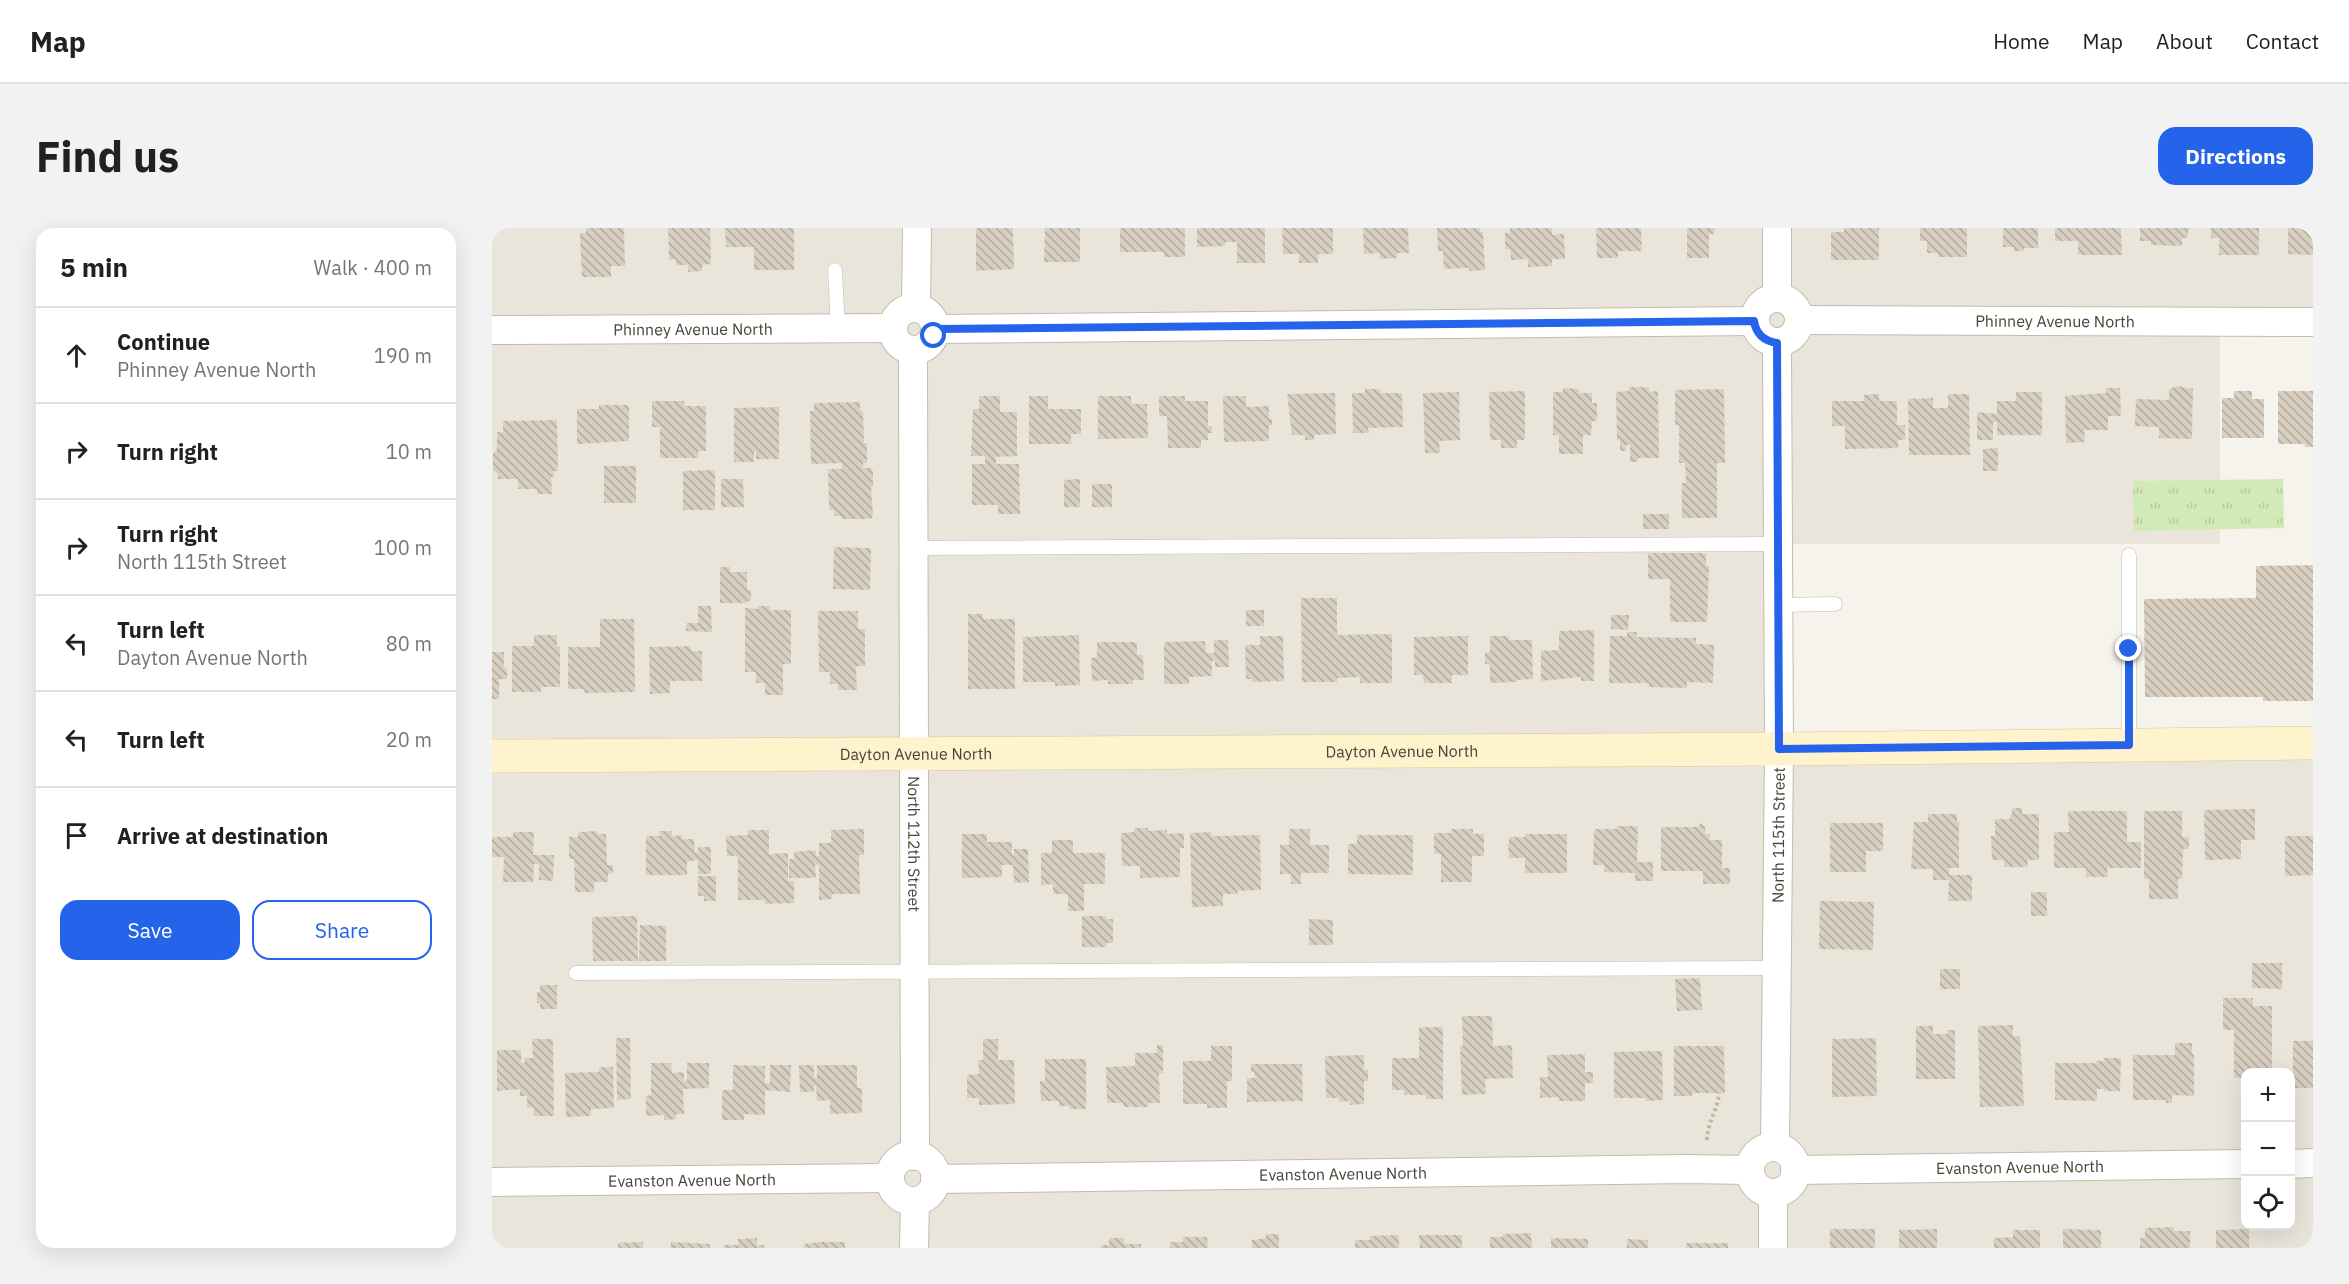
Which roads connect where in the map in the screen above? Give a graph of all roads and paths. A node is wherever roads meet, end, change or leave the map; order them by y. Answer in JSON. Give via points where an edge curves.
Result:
{"nodes":[{"id":1,"x":917,"y":228,"type":"edge"},
{"id":2,"x":1776,"y":228,"type":"edge"},
{"id":3,"x":836,"y":270,"type":"dead end"},
{"id":4,"x":1778,"y":298,"type":"junction"},
{"id":5,"x":916,"y":308,"type":"junction"},
{"id":6,"x":1799,"y":320,"type":"junction"},
{"id":7,"x":1754,"y":321,"type":"junction"},
{"id":8,"x":2313,"y":322,"type":"edge"},
{"id":9,"x":893,"y":328,"type":"junction"},
{"id":10,"x":935,"y":329,"type":"junction"},
{"id":11,"x":492,"y":330,"type":"edge"},
{"id":12,"x":838,"y":330,"type":"junction"},
{"id":13,"x":1777,"y":343,"type":"junction"},
{"id":14,"x":913,"y":350,"type":"junction"},
{"id":15,"x":1778,"y":544,"type":"junction"},
{"id":16,"x":913,"y":548,"type":"junction"},
{"id":17,"x":2129,"y":555,"type":"dead end"},
{"id":18,"x":1835,"y":604,"type":"dead end"},
{"id":19,"x":1778,"y":605,"type":"junction"},
{"id":20,"x":2313,"y":743,"type":"edge"},
{"id":21,"x":2129,"y":745,"type":"junction"},
{"id":22,"x":1779,"y":749,"type":"junction"},
{"id":23,"x":913,"y":753,"type":"junction"},
{"id":24,"x":492,"y":756,"type":"edge"},
{"id":25,"x":1775,"y":968,"type":"junction"},
{"id":26,"x":576,"y":973,"type":"dead end"},
{"id":27,"x":913,"y":973,"type":"junction"},
{"id":28,"x":1719,"y":1093,"type":"dead end"},
{"id":29,"x":1775,"y":1147,"type":"junction"},
{"id":30,"x":915,"y":1156,"type":"junction"},
{"id":31,"x":2313,"y":1163,"type":"edge"},
{"id":32,"x":2241,"y":1164,"type":"edge"},
{"id":33,"x":2295,"y":1164,"type":"edge"},
{"id":34,"x":1706,"y":1169,"type":"junction"},
{"id":35,"x":1750,"y":1170,"type":"junction"},
{"id":36,"x":1796,"y":1170,"type":"junction"},
{"id":37,"x":890,"y":1178,"type":"junction"},
{"id":38,"x":935,"y":1179,"type":"junction"},
{"id":39,"x":492,"y":1182,"type":"edge"},
{"id":40,"x":1773,"y":1193,"type":"junction"},
{"id":41,"x":915,"y":1201,"type":"junction"},
{"id":42,"x":914,"y":1248,"type":"edge"},
{"id":43,"x":1773,"y":1248,"type":"edge"}],
"edges":[{"from":1,"to":5,"type":"street"},
{"from":2,"to":4,"type":"street"},
{"from":3,"to":12,"type":"lane"},
{"from":4,"to":6,"type":"street","via":[[1793,304]]},
{"from":4,"to":7,"type":"street","via":[[1760,305]]},
{"from":5,"to":9,"type":"street","via":[[900,312]]},
{"from":5,"to":10,"type":"street","via":[[931,316]]},
{"from":6,"to":8,"type":"street","name":"Phinney Avenue North"},
{"from":6,"to":13,"type":"street","via":[[1791,338]]},
{"from":7,"to":10,"type":"street"},
{"from":7,"to":13,"type":"street","via":[[1763,338]]},
{"from":9,"to":12,"type":"street","name":"Phinney Avenue North"},
{"from":9,"to":14,"type":"street","via":[[899,344]]},
{"from":10,"to":14,"type":"street","via":[[931,342]]},
{"from":11,"to":12,"type":"street","name":"Phinney Avenue North"},
{"from":13,"to":15,"type":"street","name":"North 115th Street"},
{"from":14,"to":16,"type":"street","name":"North 112th Street"},
{"from":15,"to":16,"type":"lane"},
{"from":15,"to":19,"type":"street","name":"North 115th Street"},
{"from":16,"to":23,"type":"street","name":"North 112th Street"},
{"from":17,"to":21,"type":"lane"},
{"from":18,"to":19,"type":"lane"},
{"from":19,"to":22,"type":"street","name":"North 115th Street"},
{"from":20,"to":21,"type":"street","name":"Dayton Avenue North"},
{"from":21,"to":22,"type":"street","name":"Dayton Avenue North"},
{"from":22,"to":23,"type":"street","name":"Dayton Avenue North"},
{"from":22,"to":25,"type":"street","name":"North 115th Street"},
{"from":23,"to":24,"type":"street","name":"Dayton Avenue North"},
{"from":23,"to":27,"type":"street","name":"North 112th Street"},
{"from":25,"to":27,"type":"lane"},
{"from":25,"to":29,"type":"street","name":"North 115th Street"},
{"from":26,"to":27,"type":"lane"},
{"from":27,"to":30,"type":"street","name":"North 112th Street"},
{"from":28,"to":34,"type":"path","via":[[1707,1136]]},
{"from":29,"to":35,"type":"street","via":[[1757,1153]]},
{"from":29,"to":36,"type":"street","via":[[1791,1156]]},
{"from":30,"to":37,"type":"street","via":[[897,1162]]},
{"from":30,"to":38,"type":"street","via":[[929,1162]]},
{"from":31,"to":33,"type":"street"},
{"from":32,"to":36,"type":"street","name":"Evanston Avenue North"},
{"from":34,"to":35,"type":"street","name":"Evanston Avenue North"},
{"from":34,"to":38,"type":"street","name":"Evanston Avenue North"},
{"from":35,"to":40,"type":"street","via":[[1758,1187]]},
{"from":36,"to":40,"type":"street","via":[[1791,1184]]},
{"from":37,"to":39,"type":"street","name":"Evanston Avenue North"},
{"from":37,"to":41,"type":"street","via":[[897,1196]]},
{"from":38,"to":41,"type":"street","via":[[932,1191]]},
{"from":40,"to":43,"type":"street"},
{"from":41,"to":42,"type":"street"}]}
